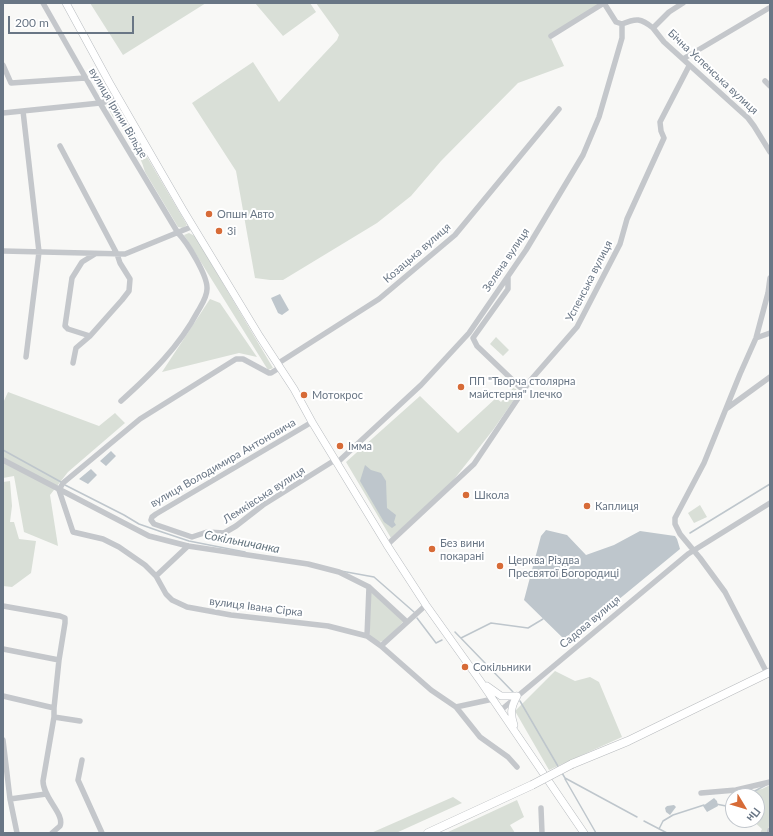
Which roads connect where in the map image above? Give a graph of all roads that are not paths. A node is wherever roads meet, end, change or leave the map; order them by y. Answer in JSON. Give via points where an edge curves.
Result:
{"nodes":[{"id":1,"x":43,"y":3,"type":"edge"},
{"id":2,"x":66,"y":3,"type":"edge"},
{"id":3,"x":604,"y":3,"type":"edge"},
{"id":4,"x":683,"y":3,"type":"edge"},
{"id":5,"x":770,"y":8,"type":"edge"},
{"id":6,"x":622,"y":24,"type":"junction"},
{"id":7,"x":653,"y":28,"type":"junction"},
{"id":8,"x":551,"y":36,"type":"dead end"},
{"id":9,"x":683,"y":59,"type":"junction"},
{"id":10,"x":3,"y":65,"type":"edge"},
{"id":11,"x":690,"y":66,"type":"junction"},
{"id":12,"x":85,"y":78,"type":"junction"},
{"id":13,"x":765,"y":81,"type":"dead end"},
{"id":14,"x":770,"y":86,"type":"edge"},
{"id":15,"x":118,"y":99,"type":"junction"},
{"id":16,"x":100,"y":104,"type":"junction"},
{"id":17,"x":558,"y":109,"type":"dead end"},
{"id":18,"x":23,"y":111,"type":"junction"},
{"id":19,"x":3,"y":113,"type":"edge"},
{"id":20,"x":60,"y":146,"type":"dead end"},
{"id":21,"x":770,"y":152,"type":"edge"},
{"id":22,"x":194,"y":227,"type":"junction"},
{"id":23,"x":178,"y":233,"type":"junction"},
{"id":24,"x":3,"y":251,"type":"edge"},
{"id":25,"x":39,"y":252,"type":"junction"},
{"id":26,"x":95,"y":254,"type":"junction"},
{"id":27,"x":117,"y":254,"type":"junction"},
{"id":28,"x":508,"y":277,"type":"junction"},
{"id":29,"x":770,"y":278,"type":"edge"},
{"id":30,"x":469,"y":333,"type":"junction"},
{"id":31,"x":770,"y":333,"type":"edge"},
{"id":32,"x":90,"y":336,"type":"junction"},
{"id":33,"x":473,"y":338,"type":"junction"},
{"id":34,"x":756,"y":338,"type":"junction"},
{"id":35,"x":26,"y":357,"type":"dead end"},
{"id":36,"x":73,"y":362,"type":"dead end"},
{"id":37,"x":278,"y":366,"type":"junction"},
{"id":38,"x":770,"y":377,"type":"edge"},
{"id":39,"x":523,"y":390,"type":"junction"},
{"id":40,"x":121,"y":401,"type":"dead end"},
{"id":41,"x":725,"y":410,"type":"junction"},
{"id":42,"x":312,"y":422,"type":"junction"},
{"id":43,"x":3,"y":460,"type":"edge"},
{"id":44,"x":336,"y":462,"type":"junction"},
{"id":45,"x":59,"y":490,"type":"junction"},
{"id":46,"x":770,"y":503,"type":"edge"},
{"id":47,"x":154,"y":524,"type":"joint"},
{"id":48,"x":188,"y":546,"type":"junction"},
{"id":49,"x":387,"y":546,"type":"junction"},
{"id":50,"x":694,"y":550,"type":"junction"},
{"id":51,"x":156,"y":576,"type":"junction"},
{"id":52,"x":369,"y":587,"type":"junction"},
{"id":53,"x":426,"y":605,"type":"junction"},
{"id":54,"x":3,"y":606,"type":"edge"},
{"id":55,"x":407,"y":622,"type":"junction"},
{"id":56,"x":367,"y":636,"type":"junction"},
{"id":57,"x":381,"y":646,"type":"junction"},
{"id":58,"x":3,"y":649,"type":"edge"},
{"id":59,"x":59,"y":660,"type":"junction"},
{"id":60,"x":769,"y":673,"type":"edge"},
{"id":61,"x":481,"y":682,"type":"junction"},
{"id":62,"x":3,"y":696,"type":"edge"},
{"id":63,"x":517,"y":696,"type":"junction"},
{"id":64,"x":493,"y":699,"type":"junction"},
{"id":65,"x":456,"y":707,"type":"junction"},
{"id":66,"x":54,"y":708,"type":"junction"},
{"id":67,"x":500,"y":710,"type":"junction"},
{"id":68,"x":54,"y":717,"type":"junction"},
{"id":69,"x":80,"y":721,"type":"dead end"},
{"id":70,"x":517,"y":735,"type":"junction"},
{"id":71,"x":3,"y":740,"type":"edge"},
{"id":72,"x":82,"y":760,"type":"dead end"},
{"id":73,"x":517,"y":767,"type":"dead end"},
{"id":74,"x":770,"y":782,"type":"edge"},
{"id":75,"x":701,"y":793,"type":"dead end"},
{"id":76,"x":46,"y":794,"type":"junction"},
{"id":77,"x":10,"y":799,"type":"junction"},
{"id":78,"x":541,"y":808,"type":"dead end"},
{"id":79,"x":770,"y":830,"type":"edge"},
{"id":80,"x":17,"y":833,"type":"edge"},
{"id":81,"x":52,"y":833,"type":"edge"},
{"id":82,"x":102,"y":833,"type":"edge"},
{"id":83,"x":428,"y":833,"type":"edge"},
{"id":84,"x":542,"y":833,"type":"edge"},
{"id":85,"x":584,"y":833,"type":"edge"},
{"id":86,"x":769,"y":833,"type":"edge"}],
"edges":[{"from":1,"to":12,"type":"street","name":"вулиця Ірини Вільде"},
{"from":2,"to":15,"type":"main road"},
{"from":3,"to":6,"type":"street","via":[[616,22]]},
{"from":3,"to":8,"type":"street"},
{"from":4,"to":7,"type":"street","via":[[669,12]]},
{"from":5,"to":9,"type":"street"},
{"from":6,"to":7,"type":"street","via":[[637,19]]},
{"from":6,"to":28,"type":"street","name":"Зелена вулиця","via":[[622,38],[599,117],[583,155]]},
{"from":7,"to":9,"type":"street","name":"Бічна Успенська вулиця"},
{"from":9,"to":11,"type":"street","name":"Бічна Успенська вулиця"},
{"from":10,"to":12,"type":"street","via":[[11,82]]},
{"from":11,"to":21,"type":"street","name":"Бічна Успенська вулиця","via":[[748,118]]},
{"from":11,"to":39,"type":"street","name":"Успенська вулиця","via":[[660,122],[664,138],[627,219],[620,244],[592,301],[577,327]]},
{"from":12,"to":16,"type":"street","name":"вулиця Ірини Вільде"},
{"from":13,"to":14,"type":"street"},
{"from":15,"to":16,"type":"street"},
{"from":15,"to":22,"type":"main road"},
{"from":16,"to":18,"type":"street"},
{"from":16,"to":23,"type":"street","name":"вулиця Ірини Вільде"},
{"from":17,"to":37,"type":"street","name":"Козацька вулиця","via":[[455,235],[379,299]]},
{"from":18,"to":19,"type":"street"},
{"from":18,"to":25,"type":"street"},
{"from":20,"to":27,"type":"street"},
{"from":22,"to":23,"type":"street"},
{"from":22,"to":37,"type":"main road"},
{"from":23,"to":27,"type":"street","via":[[125,254]]},
{"from":23,"to":40,"type":"street","name":"вулиця Ірини Вільде","via":[[206,279],[206,297],[191,325],[172,350],[150,375]]},
{"from":24,"to":25,"type":"street"},
{"from":25,"to":26,"type":"street"},
{"from":25,"to":35,"type":"street"},
{"from":26,"to":27,"type":"street"},
{"from":26,"to":32,"type":"street","via":[[82,262],[72,278],[65,326]]},
{"from":27,"to":32,"type":"street","via":[[130,279],[129,291]]},
{"from":28,"to":30,"type":"street","name":"Зелена вулиця"},
{"from":28,"to":33,"type":"street","via":[[508,289]]},
{"from":29,"to":34,"type":"street"},
{"from":30,"to":33,"type":"street"},
{"from":30,"to":44,"type":"street","name":"Зелена вулиця","via":[[422,385]]},
{"from":31,"to":34,"type":"street"},
{"from":32,"to":36,"type":"street","via":[[76,348]]},
{"from":33,"to":39,"type":"street","via":[[476,346]]},
{"from":34,"to":41,"type":"street"},
{"from":37,"to":42,"type":"main road"},
{"from":37,"to":45,"type":"street","via":[[269,373],[236,359],[140,419]]},
{"from":38,"to":41,"type":"street"},
{"from":39,"to":49,"type":"street","name":"Успенська вулиця","via":[[474,464]]},
{"from":41,"to":50,"type":"street","via":[[704,463],[675,518],[680,534]]},
{"from":42,"to":44,"type":"main road"},
{"from":42,"to":47,"type":"street","name":"вулиця Володимира Антоновича","via":[[152,516]]},
{"from":43,"to":45,"type":"street"},
{"from":44,"to":47,"type":"street","name":"Лемківська вулиця","via":[[263,505],[224,533],[207,532],[192,537]]},
{"from":44,"to":49,"type":"main road"},
{"from":45,"to":48,"type":"street","via":[[149,536]]},
{"from":45,"to":51,"type":"street","name":"вулиця Івана Сірка","via":[[73,532],[103,539],[119,547]]},
{"from":46,"to":50,"type":"street","name":"Садова вулиця"},
{"from":48,"to":51,"type":"street"},
{"from":48,"to":52,"type":"street","via":[[308,564],[339,572]]},
{"from":49,"to":53,"type":"main road"},
{"from":50,"to":60,"type":"street","via":[[725,592]]},
{"from":50,"to":63,"type":"street","name":"Садова вулиця"},
{"from":51,"to":56,"type":"street","name":"вулиця Івана Сірка","via":[[166,594],[187,607],[231,615],[328,626]]},
{"from":52,"to":55,"type":"street"},
{"from":52,"to":56,"type":"street"},
{"from":53,"to":55,"type":"street"},
{"from":53,"to":61,"type":"main road"},
{"from":54,"to":59,"type":"street","via":[[64,618]]},
{"from":55,"to":57,"type":"street"},
{"from":56,"to":57,"type":"street","name":"вулиця Івана Сірка"},
{"from":57,"to":65,"type":"street","name":"вулиця Івана Сірка","via":[[431,690]]},
{"from":58,"to":59,"type":"street"},
{"from":59,"to":66,"type":"street"},
{"from":60,"to":83,"type":"highway","bridge":true},
{"from":61,"to":63,"type":"main road","via":[[501,696]]},
{"from":61,"to":64,"type":"main road"},
{"from":62,"to":66,"type":"street"},
{"from":63,"to":67,"type":"street","name":"Садова вулиця"},
{"from":63,"to":70,"type":"main road","via":[[511,706],[511,713]]},
{"from":64,"to":65,"type":"street"},
{"from":64,"to":67,"type":"main road"},
{"from":65,"to":73,"type":"street","name":"вулиця Івана Сірка","via":[[480,737],[508,757]]},
{"from":66,"to":68,"type":"street"},
{"from":67,"to":70,"type":"main road"},
{"from":68,"to":69,"type":"street"},
{"from":68,"to":76,"type":"street","via":[[43,781]]},
{"from":70,"to":85,"type":"main road"},
{"from":71,"to":77,"type":"street"},
{"from":72,"to":82,"type":"street","via":[[78,780]]},
{"from":74,"to":75,"type":"street","via":[[736,790]]},
{"from":76,"to":77,"type":"street"},
{"from":76,"to":81,"type":"street","via":[[61,819],[60,826]]},
{"from":77,"to":80,"type":"street"},
{"from":78,"to":84,"type":"street"},
{"from":79,"to":86,"type":"street"}]}
